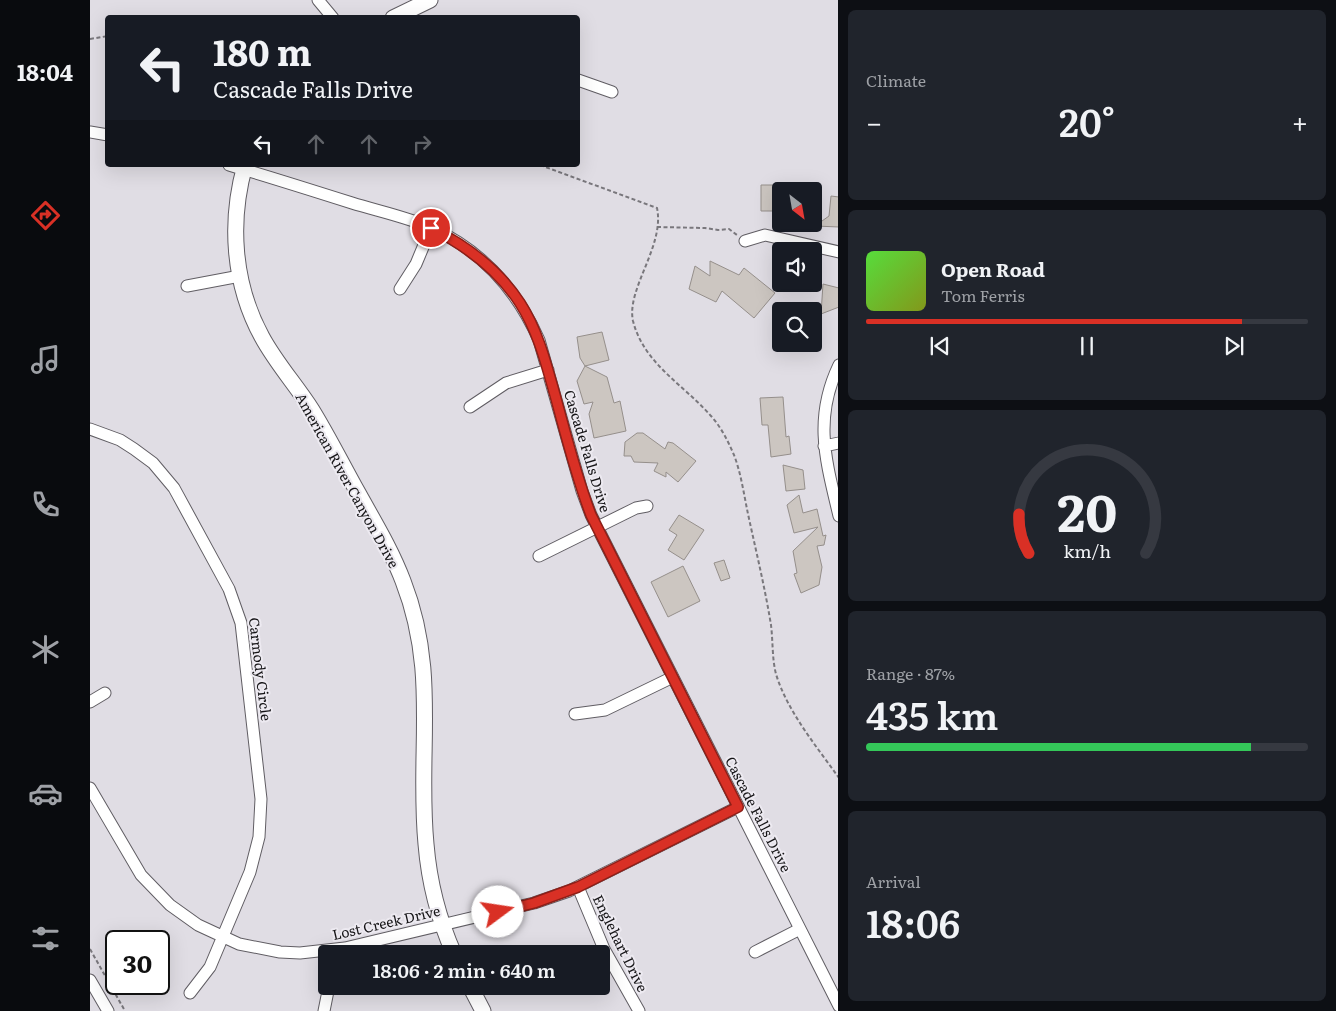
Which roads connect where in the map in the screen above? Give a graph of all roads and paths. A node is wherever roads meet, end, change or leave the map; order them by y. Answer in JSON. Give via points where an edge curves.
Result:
{"nodes":[{"id":1,"x":318,"y":0,"type":"edge"},
{"id":2,"x":430,"y":0,"type":"edge"},
{"id":3,"x":330,"y":15,"type":"edge"},
{"id":4,"x":399,"y":15,"type":"edge"},
{"id":5,"x":105,"y":36,"type":"edge"},
{"id":6,"x":90,"y":39,"type":"edge"},
{"id":7,"x":580,"y":81,"type":"edge"},
{"id":8,"x":612,"y":92,"type":"dead end"},
{"id":9,"x":90,"y":132,"type":"edge"},
{"id":10,"x":105,"y":134,"type":"edge"},
{"id":11,"x":245,"y":167,"type":"edge"},
{"id":12,"x":545,"y":167,"type":"edge"},
{"id":13,"x":657,"y":227,"type":"junction"},
{"id":14,"x":431,"y":228,"type":"junction"},
{"id":15,"x":745,"y":241,"type":"joint"},
{"id":16,"x":838,"y":252,"type":"edge"},
{"id":17,"x":240,"y":276,"type":"junction"},
{"id":18,"x":187,"y":286,"type":"dead end"},
{"id":19,"x":400,"y":289,"type":"dead end"},
{"id":20,"x":838,"y":365,"type":"edge"},
{"id":21,"x":548,"y":370,"type":"junction"},
{"id":22,"x":470,"y":407,"type":"dead end"},
{"id":23,"x":90,"y":429,"type":"edge"},
{"id":24,"x":838,"y":443,"type":"edge"},
{"id":25,"x":824,"y":446,"type":"junction"},
{"id":26,"x":647,"y":506,"type":"dead end"},
{"id":27,"x":838,"y":516,"type":"edge"},
{"id":28,"x":597,"y":527,"type":"junction"},
{"id":29,"x":539,"y":556,"type":"dead end"},
{"id":30,"x":673,"y":677,"type":"junction"},
{"id":31,"x":105,"y":693,"type":"dead end"},
{"id":32,"x":90,"y":702,"type":"edge"},
{"id":33,"x":575,"y":714,"type":"dead end"},
{"id":34,"x":838,"y":778,"type":"edge"},
{"id":35,"x":90,"y":788,"type":"edge"},
{"id":36,"x":738,"y":807,"type":"junction"},
{"id":37,"x":578,"y":887,"type":"junction"},
{"id":38,"x":443,"y":924,"type":"junction"},
{"id":39,"x":800,"y":929,"type":"junction"},
{"id":40,"x":223,"y":938,"type":"junction"},
{"id":41,"x":357,"y":945,"type":"edge"},
{"id":42,"x":451,"y":945,"type":"edge"},
{"id":43,"x":90,"y":949,"type":"edge"},
{"id":44,"x":318,"y":952,"type":"edge"},
{"id":45,"x":756,"y":952,"type":"dead end"},
{"id":46,"x":91,"y":983,"type":"edge"},
{"id":47,"x":190,"y":994,"type":"dead end"},
{"id":48,"x":327,"y":995,"type":"edge"},
{"id":49,"x":475,"y":995,"type":"edge"},
{"id":50,"x":838,"y":1006,"type":"edge"},
{"id":51,"x":108,"y":1011,"type":"edge"},
{"id":52,"x":124,"y":1011,"type":"edge"},
{"id":53,"x":324,"y":1011,"type":"edge"},
{"id":54,"x":483,"y":1011,"type":"edge"},
{"id":55,"x":639,"y":1011,"type":"edge"}],
"edges":[{"from":1,"to":3,"type":"street"},
{"from":2,"to":4,"type":"street"},
{"from":5,"to":6,"type":"path"},
{"from":7,"to":8,"type":"street"},
{"from":9,"to":10,"type":"street"},
{"from":11,"to":14,"type":"street","name":"Cascade Falls Drive"},
{"from":11,"to":17,"type":"street","name":"American River Canyon Drive","via":[[236,216],[235,239]]},
{"from":12,"to":13,"type":"path","via":[[657,208]]},
{"from":13,"to":15,"type":"path","via":[[729,229]]},
{"from":13,"to":34,"type":"path","via":[[655,242],[634,298],[632,318],[638,338],[658,367],[711,416],[734,456],[761,572],[776,673],[808,735]]},
{"from":14,"to":19,"type":"street","via":[[416,264]]},
{"from":14,"to":21,"type":"street","name":"Cascade Falls Drive","via":[[468,248],[508,286],[530,321]]},
{"from":15,"to":16,"type":"street","via":[[765,235]]},
{"from":17,"to":18,"type":"street"},
{"from":17,"to":38,"type":"street","name":"American River Canyon Drive","via":[[262,337],[317,419],[387,545],[406,590],[423,662],[426,711],[424,819],[436,901]]},
{"from":20,"to":25,"type":"street","via":[[825,405]]},
{"from":21,"to":22,"type":"street","via":[[506,384]]},
{"from":21,"to":28,"type":"street","name":"Cascade Falls Drive","via":[[582,491]]},
{"from":23,"to":40,"type":"street","name":"Carmody Circle","via":[[134,448],[153,463],[174,488],[229,589],[242,624],[261,818],[253,863]]},
{"from":24,"to":25,"type":"street"},
{"from":25,"to":27,"type":"street"},
{"from":26,"to":28,"type":"street"},
{"from":28,"to":29,"type":"street"},
{"from":28,"to":30,"type":"street","name":"Cascade Falls Drive"},
{"from":30,"to":33,"type":"street","via":[[605,710]]},
{"from":30,"to":36,"type":"street","name":"Cascade Falls Drive"},
{"from":31,"to":32,"type":"street"},
{"from":35,"to":40,"type":"street","name":"Lost Creek Drive","via":[[130,858],[155,891],[186,918]]},
{"from":36,"to":37,"type":"street","name":"Lost Creek Drive"},
{"from":36,"to":39,"type":"street","name":"Cascade Falls Drive"},
{"from":37,"to":38,"type":"street","name":"Lost Creek Drive","via":[[534,903]]},
{"from":37,"to":55,"type":"street","name":"Englehart Drive","via":[[604,948]]},
{"from":38,"to":41,"type":"street","name":"Lost Creek Drive"},
{"from":38,"to":42,"type":"street","name":"American River Canyon Drive"},
{"from":39,"to":45,"type":"street"},
{"from":39,"to":50,"type":"street","name":"Cascade Falls Drive"},
{"from":40,"to":44,"type":"street","name":"Lost Creek Drive","via":[[259,949]]},
{"from":40,"to":47,"type":"street","name":"Carmody Circle","via":[[204,978]]},
{"from":43,"to":52,"type":"path"},
{"from":46,"to":51,"type":"street"},
{"from":48,"to":53,"type":"street"},
{"from":49,"to":54,"type":"street"}]}
